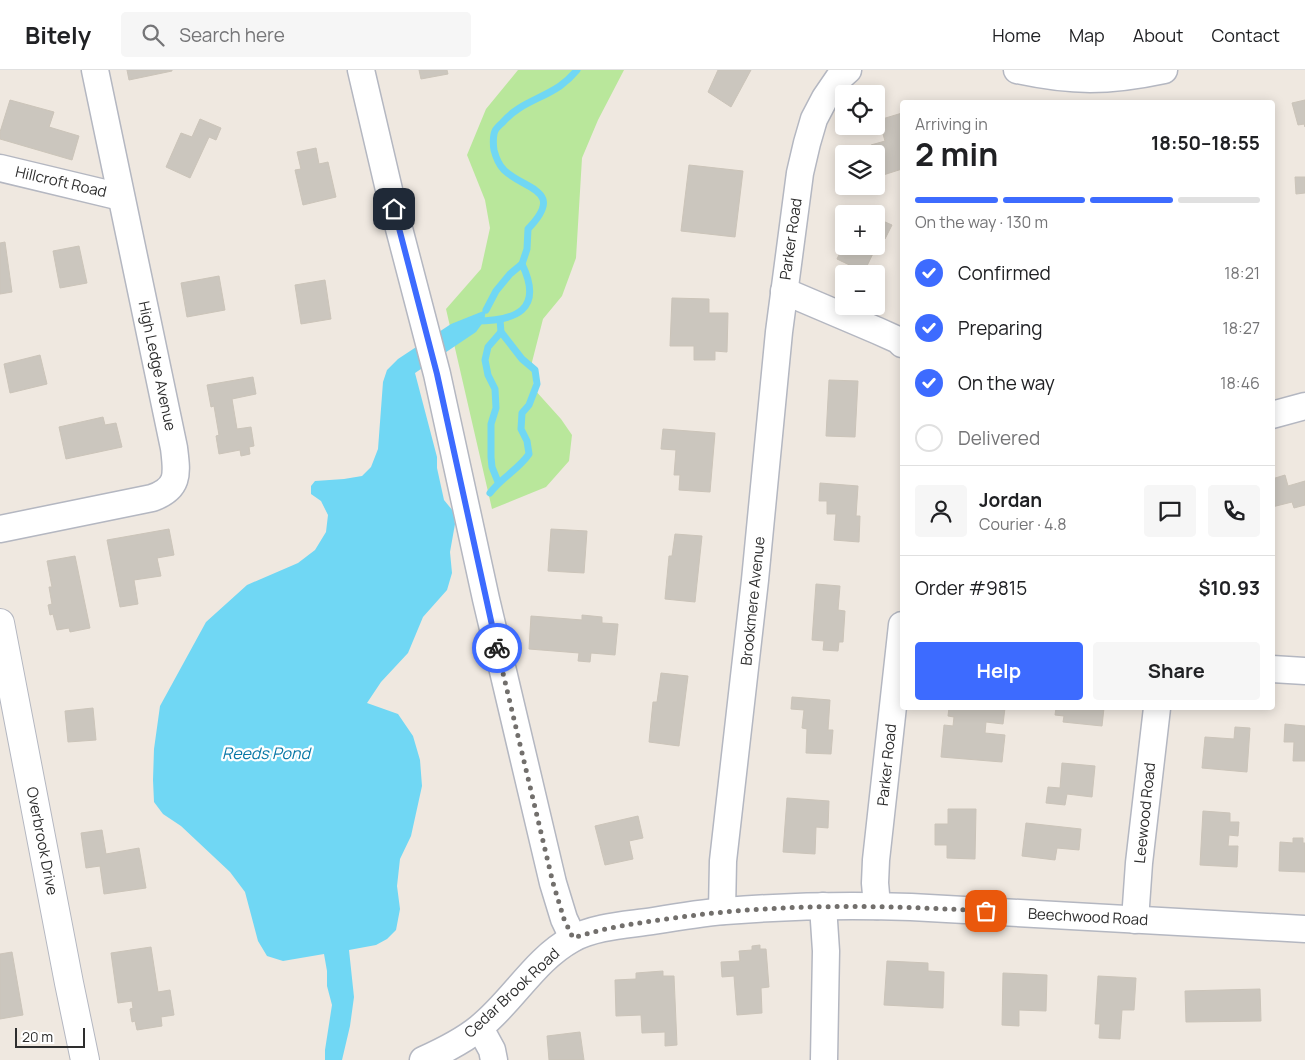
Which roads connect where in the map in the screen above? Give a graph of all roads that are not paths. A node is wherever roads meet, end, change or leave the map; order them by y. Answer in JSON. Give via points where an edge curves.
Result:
{"nodes":[{"id":1,"x":94,"y":70,"type":"edge"},
{"id":2,"x":361,"y":70,"type":"edge"},
{"id":3,"x":848,"y":70,"type":"edge"},
{"id":4,"x":1017,"y":70,"type":"edge"},
{"id":5,"x":1164,"y":70,"type":"edge"},
{"id":6,"x":0,"y":168,"type":"edge"},
{"id":7,"x":121,"y":196,"type":"junction"},
{"id":8,"x":784,"y":291,"type":"junction"},
{"id":9,"x":900,"y":343,"type":"edge"},
{"id":10,"x":1305,"y":406,"type":"edge"},
{"id":11,"x":1275,"y":414,"type":"edge"},
{"id":12,"x":0,"y":529,"type":"edge"},
{"id":13,"x":0,"y":623,"type":"edge"},
{"id":14,"x":900,"y":643,"type":"edge"},
{"id":15,"x":1275,"y":669,"type":"edge"},
{"id":16,"x":1305,"y":671,"type":"edge"},
{"id":17,"x":1157,"y":710,"type":"edge"},
{"id":18,"x":823,"y":906,"type":"junction"},
{"id":19,"x":877,"y":906,"type":"junction"},
{"id":20,"x":722,"y":911,"type":"junction"},
{"id":21,"x":1135,"y":920,"type":"junction"},
{"id":22,"x":1305,"y":929,"type":"edge"},
{"id":23,"x":573,"y":938,"type":"junction"},
{"id":24,"x":480,"y":1028,"type":"junction"},
{"id":25,"x":85,"y":1060,"type":"edge"},
{"id":26,"x":423,"y":1060,"type":"edge"},
{"id":27,"x":494,"y":1060,"type":"edge"},
{"id":28,"x":824,"y":1060,"type":"edge"}],
"edges":[{"from":1,"to":7,"type":"street","name":"High Ledge Avenue"},
{"from":2,"to":23,"type":"street","via":[[437,374],[553,883]]},
{"from":3,"to":8,"type":"street","name":"Parker Road","via":[[825,98],[806,143]]},
{"from":4,"to":5,"type":"street","via":[[1089,80]]},
{"from":6,"to":7,"type":"street","name":"Hillcroft Road"},
{"from":7,"to":12,"type":"street","name":"High Ledge Avenue","via":[[174,448],[176,476],[172,487],[152,498]]},
{"from":8,"to":9,"type":"street","name":"Parker Road"},
{"from":8,"to":20,"type":"street","name":"Brookmere Avenue","via":[[756,580],[723,861]]},
{"from":10,"to":11,"type":"street"},
{"from":13,"to":25,"type":"street","name":"Overbrook Drive"},
{"from":14,"to":19,"type":"street","name":"Parker Road","via":[[876,860]]},
{"from":15,"to":16,"type":"street"},
{"from":17,"to":21,"type":"street","name":"Leewood Road"},
{"from":18,"to":19,"type":"street","name":"Beechwood Road"},
{"from":18,"to":20,"type":"street","name":"Beechwood Road"},
{"from":18,"to":28,"type":"street","via":[[826,951]]},
{"from":19,"to":21,"type":"street","name":"Beechwood Road"},
{"from":20,"to":23,"type":"street","name":"Beechwood Road","via":[[622,925]]},
{"from":21,"to":22,"type":"street","name":"Beechwood Road"},
{"from":23,"to":24,"type":"street","name":"Cedar Brook Road","via":[[537,967]]},
{"from":24,"to":26,"type":"street","name":"Cedar Brook Road"},
{"from":24,"to":27,"type":"street"}]}
